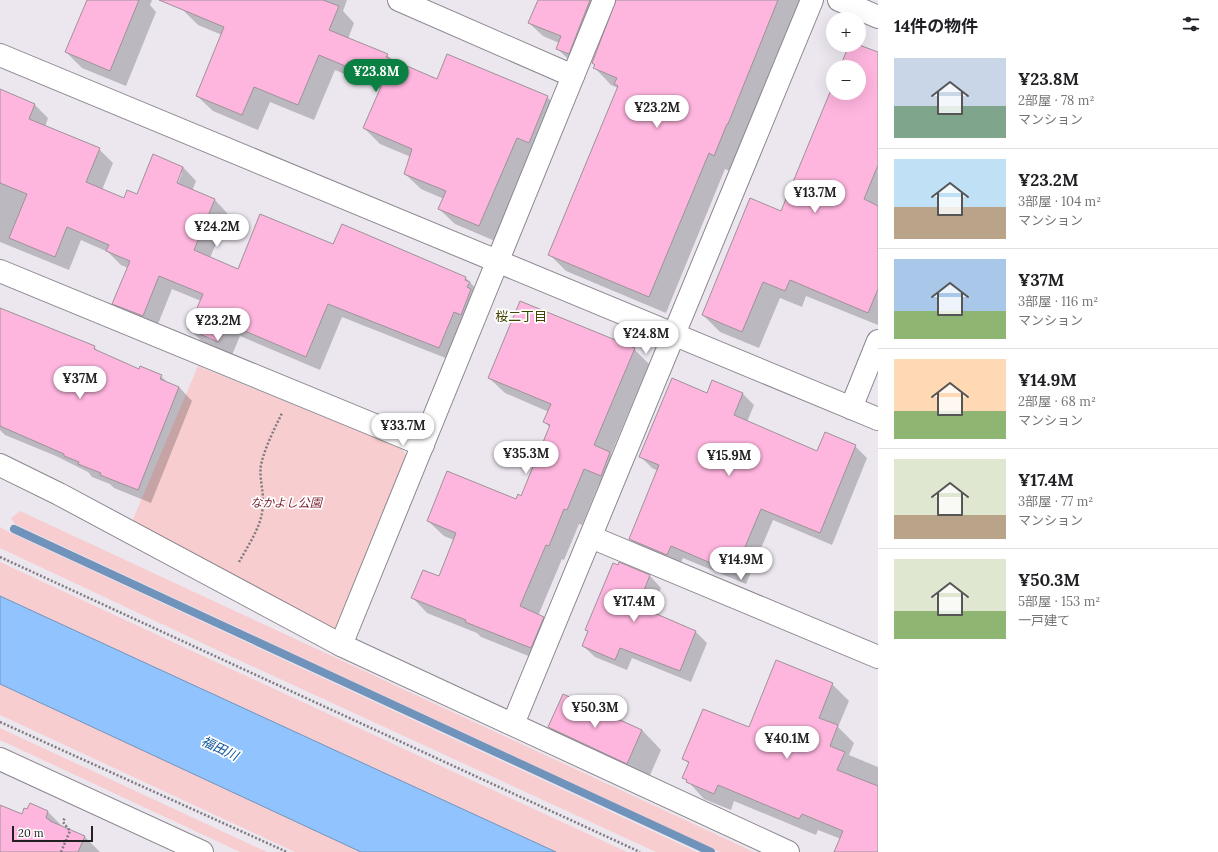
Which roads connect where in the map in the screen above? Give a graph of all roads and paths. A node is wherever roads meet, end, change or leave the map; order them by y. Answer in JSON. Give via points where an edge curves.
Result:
{"nodes":[{"id":1,"x":399,"y":0,"type":"edge"},
{"id":2,"x":604,"y":0,"type":"edge"},
{"id":3,"x":812,"y":0,"type":"edge"},
{"id":4,"x":840,"y":0,"type":"edge"},
{"id":5,"x":869,"y":9,"type":"edge"},
{"id":6,"x":0,"y":55,"type":"edge"},
{"id":7,"x":573,"y":76,"type":"junction"},
{"id":8,"x":498,"y":262,"type":"junction"},
{"id":9,"x":0,"y":271,"type":"edge"},
{"id":10,"x":673,"y":334,"type":"junction"},
{"id":11,"x":878,"y":341,"type":"edge"},
{"id":12,"x":292,"y":391,"type":"junction"},
{"id":13,"x":851,"y":408,"type":"junction"},
{"id":14,"x":878,"y":420,"type":"edge"},
{"id":15,"x":423,"y":445,"type":"junction"},
{"id":16,"x":0,"y":464,"type":"edge"},
{"id":17,"x":591,"y":537,"type":"junction"},
{"id":18,"x":0,"y":557,"type":"edge"},
{"id":19,"x":226,"y":584,"type":"junction"},
{"id":20,"x":341,"y":645,"type":"junction"},
{"id":21,"x":878,"y":657,"type":"edge"},
{"id":22,"x":0,"y":722,"type":"edge"},
{"id":23,"x":512,"y":724,"type":"junction"},
{"id":24,"x":0,"y":759,"type":"edge"},
{"id":25,"x":76,"y":794,"type":"junction"},
{"id":26,"x":61,"y":852,"type":"edge"},
{"id":27,"x":202,"y":852,"type":"edge"},
{"id":28,"x":286,"y":852,"type":"edge"},
{"id":29,"x":640,"y":852,"type":"edge"},
{"id":30,"x":788,"y":852,"type":"edge"}],
"edges":[{"from":1,"to":7,"type":"street"},
{"from":2,"to":7,"type":"street"},
{"from":3,"to":10,"type":"street"},
{"from":4,"to":5,"type":"street"},
{"from":6,"to":8,"type":"street"},
{"from":7,"to":8,"type":"street"},
{"from":8,"to":10,"type":"street"},
{"from":8,"to":15,"type":"street"},
{"from":9,"to":12,"type":"street"},
{"from":10,"to":13,"type":"street"},
{"from":10,"to":17,"type":"street"},
{"from":11,"to":13,"type":"street"},
{"from":12,"to":15,"type":"street"},
{"from":12,"to":19,"type":"path","via":[[267,444],[261,467],[262,516]]},
{"from":13,"to":14,"type":"street"},
{"from":15,"to":20,"type":"street"},
{"from":16,"to":19,"type":"street"},
{"from":17,"to":21,"type":"street"},
{"from":17,"to":23,"type":"street"},
{"from":18,"to":29,"type":"path"},
{"from":19,"to":20,"type":"street"},
{"from":20,"to":23,"type":"street"},
{"from":22,"to":28,"type":"path"},
{"from":23,"to":30,"type":"street"},
{"from":24,"to":25,"type":"street"},
{"from":25,"to":26,"type":"path","via":[[63,822],[70,831]]},
{"from":25,"to":27,"type":"street"}]}
